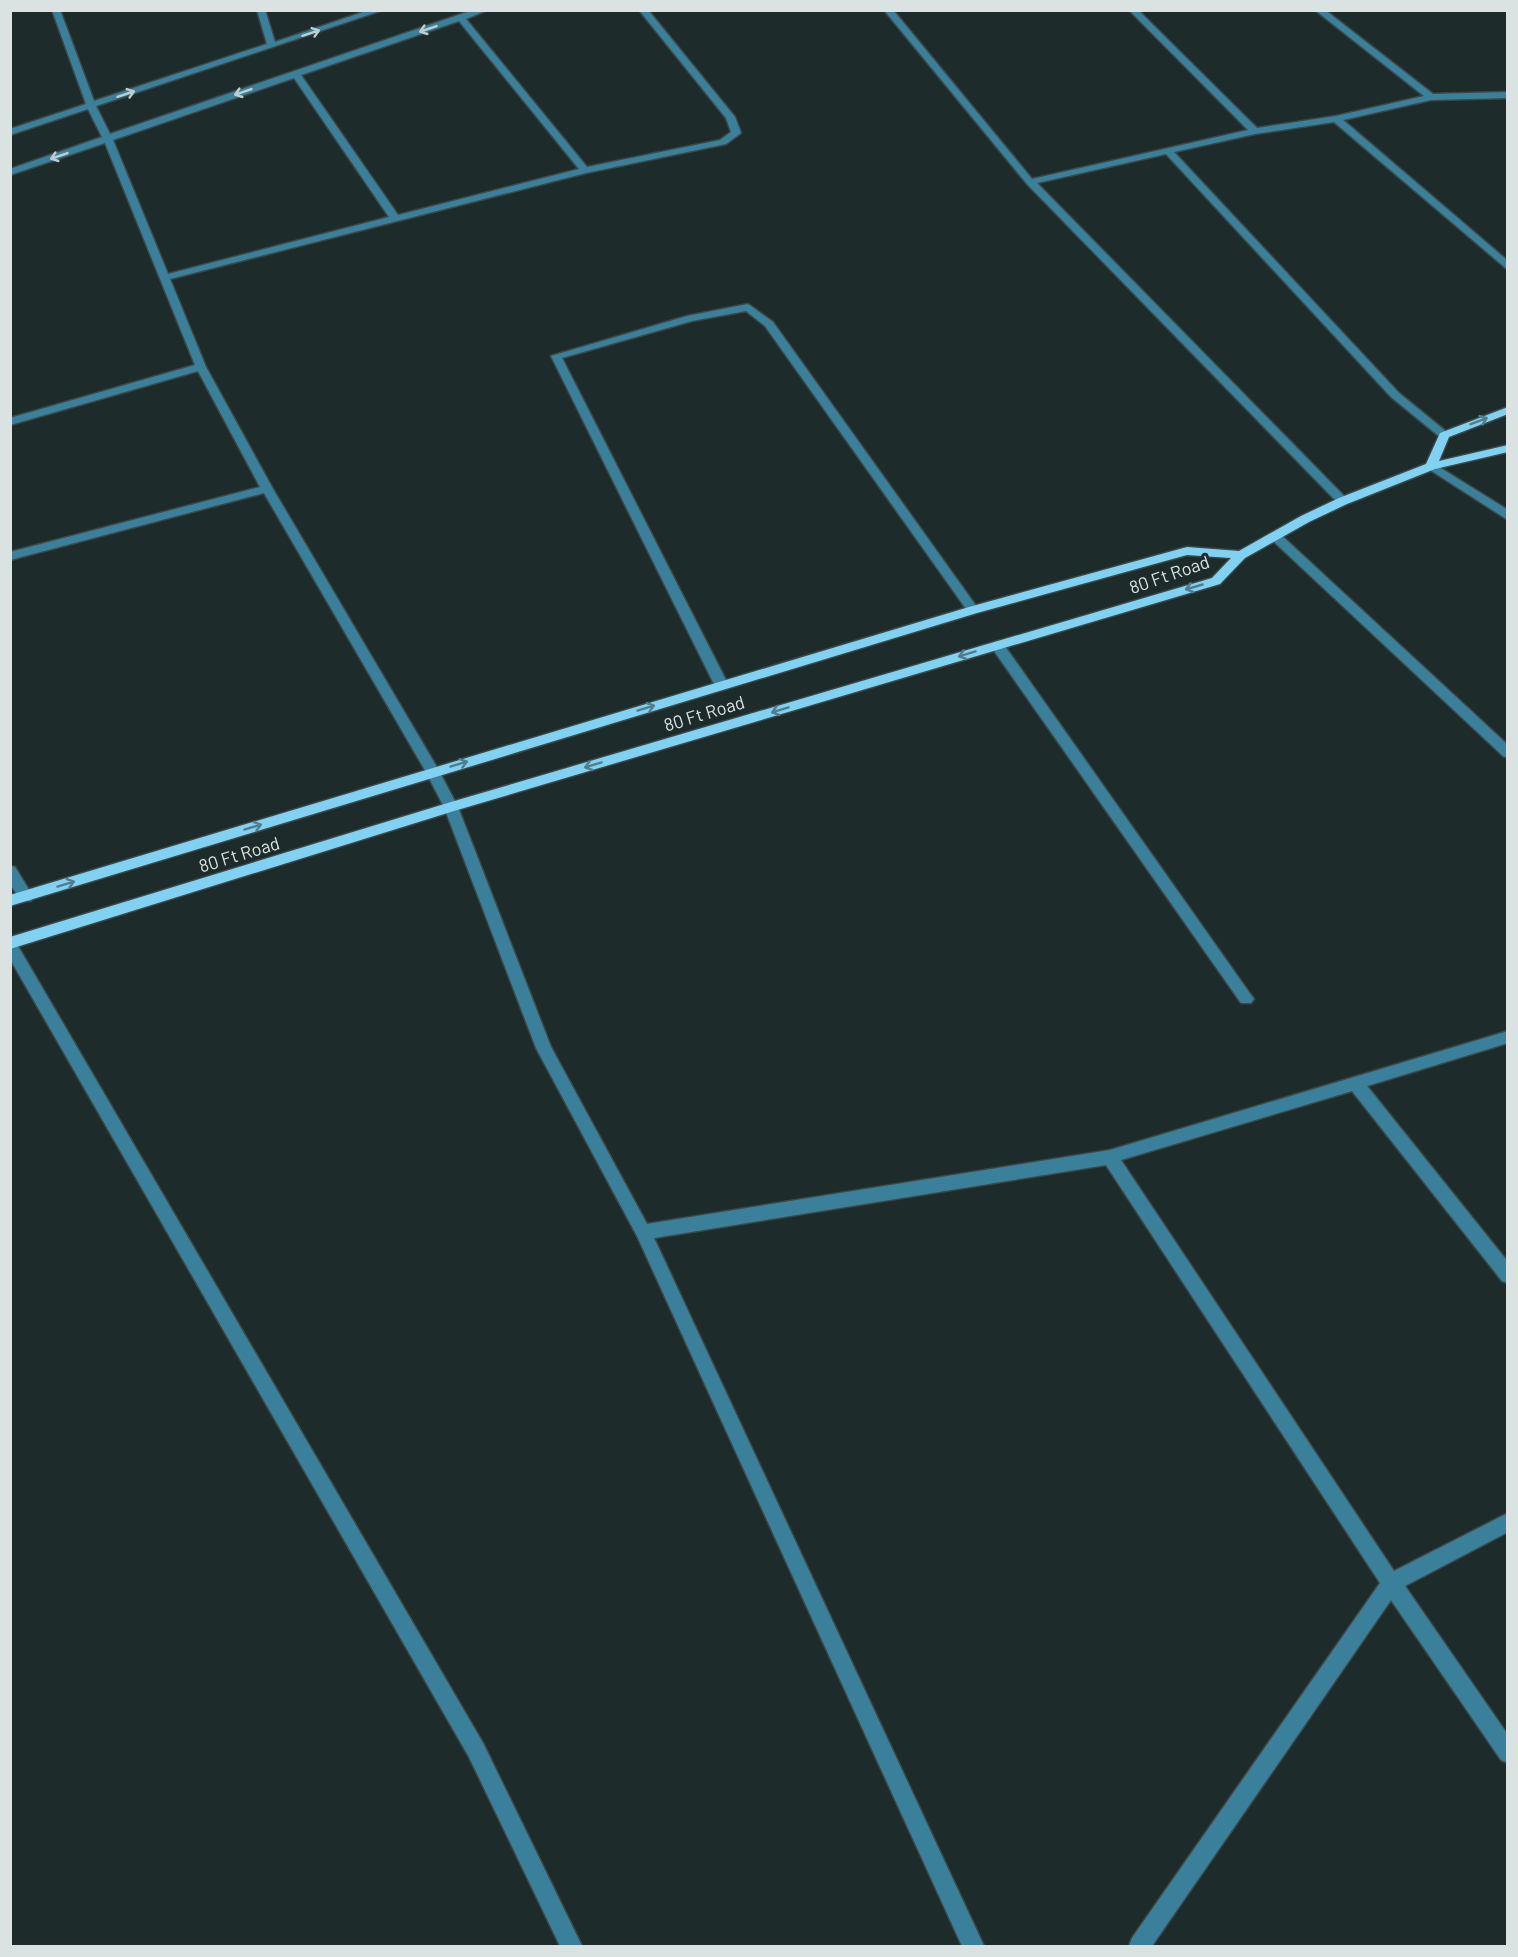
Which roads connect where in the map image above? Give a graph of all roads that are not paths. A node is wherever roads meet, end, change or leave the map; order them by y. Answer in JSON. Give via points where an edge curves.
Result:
{"nodes":[{"id":1,"x":56,"y":10,"type":"edge"},
{"id":2,"x":261,"y":10,"type":"edge"},
{"id":3,"x":379,"y":10,"type":"edge"},
{"id":4,"x":483,"y":10,"type":"edge"},
{"id":5,"x":643,"y":10,"type":"edge"},
{"id":6,"x":888,"y":10,"type":"edge"},
{"id":7,"x":1133,"y":10,"type":"edge"},
{"id":8,"x":1319,"y":10,"type":"edge"},
{"id":9,"x":461,"y":18,"type":"junction"},
{"id":10,"x":272,"y":46,"type":"junction"},
{"id":11,"x":296,"y":74,"type":"junction"},
{"id":12,"x":1508,"y":95,"type":"edge"},
{"id":13,"x":1431,"y":97,"type":"junction"},
{"id":14,"x":91,"y":105,"type":"junction"},
{"id":15,"x":1336,"y":119,"type":"junction"},
{"id":16,"x":1255,"y":130,"type":"junction"},
{"id":17,"x":10,"y":132,"type":"edge"},
{"id":18,"x":108,"y":139,"type":"junction"},
{"id":19,"x":1168,"y":151,"type":"junction"},
{"id":20,"x":585,"y":170,"type":"junction"},
{"id":21,"x":10,"y":172,"type":"edge"},
{"id":22,"x":1030,"y":182,"type":"junction"},
{"id":23,"x":396,"y":220,"type":"junction"},
{"id":24,"x":1508,"y":267,"type":"edge"},
{"id":25,"x":164,"y":278,"type":"junction"},
{"id":26,"x":201,"y":367,"type":"junction"},
{"id":27,"x":1508,"y":410,"type":"edge"},
{"id":28,"x":10,"y":422,"type":"edge"},
{"id":29,"x":1444,"y":435,"type":"junction"},
{"id":30,"x":1508,"y":448,"type":"edge"},
{"id":31,"x":1431,"y":466,"type":"junction"},
{"id":32,"x":267,"y":489,"type":"junction"},
{"id":33,"x":1343,"y":501,"type":"junction"},
{"id":34,"x":1508,"y":516,"type":"edge"},
{"id":35,"x":1276,"y":537,"type":"junction"},
{"id":36,"x":1241,"y":555,"type":"junction"},
{"id":37,"x":10,"y":556,"type":"edge"},
{"id":38,"x":973,"y":610,"type":"junction"},
{"id":39,"x":997,"y":645,"type":"junction"},
{"id":40,"x":722,"y":686,"type":"junction"},
{"id":41,"x":1508,"y":753,"type":"edge"},
{"id":42,"x":433,"y":772,"type":"junction"},
{"id":43,"x":451,"y":807,"type":"junction"},
{"id":44,"x":10,"y":871,"type":"edge"},
{"id":45,"x":26,"y":897,"type":"junction"},
{"id":46,"x":10,"y":901,"type":"edge"},
{"id":47,"x":10,"y":944,"type":"edge"},
{"id":48,"x":1246,"y":999,"type":"dead end"},
{"id":49,"x":1508,"y":1037,"type":"edge"},
{"id":50,"x":1355,"y":1083,"type":"junction"},
{"id":51,"x":1110,"y":1156,"type":"junction"},
{"id":52,"x":643,"y":1232,"type":"junction"},
{"id":53,"x":1508,"y":1276,"type":"edge"},
{"id":54,"x":1508,"y":1522,"type":"edge"},
{"id":55,"x":1391,"y":1583,"type":"junction"},
{"id":56,"x":1508,"y":1753,"type":"edge"},
{"id":57,"x":571,"y":1947,"type":"edge"},
{"id":58,"x":973,"y":1947,"type":"edge"},
{"id":59,"x":1140,"y":1947,"type":"edge"}],
"edges":[{"from":1,"to":14,"type":"street"},
{"from":2,"to":10,"type":"street"},
{"from":10,"to":3,"type":"street","one_way":true},
{"from":4,"to":9,"type":"street"},
{"from":5,"to":20,"type":"street","via":[[730,117],[736,132],[723,142]]},
{"from":6,"to":22,"type":"street"},
{"from":7,"to":16,"type":"street"},
{"from":8,"to":13,"type":"street"},
{"from":9,"to":11,"type":"street","one_way":true},
{"from":9,"to":20,"type":"street"},
{"from":14,"to":10,"type":"street","one_way":true},
{"from":11,"to":18,"type":"street","one_way":true},
{"from":11,"to":23,"type":"street"},
{"from":12,"to":13,"type":"street"},
{"from":13,"to":15,"type":"street"},
{"from":14,"to":17,"type":"street"},
{"from":14,"to":18,"type":"street"},
{"from":15,"to":16,"type":"street"},
{"from":15,"to":24,"type":"street"},
{"from":16,"to":19,"type":"street"},
{"from":18,"to":21,"type":"street","one_way":true},
{"from":18,"to":25,"type":"street"},
{"from":19,"to":22,"type":"street"},
{"from":19,"to":29,"type":"street","via":[[1395,394]]},
{"from":20,"to":23,"type":"street"},
{"from":22,"to":33,"type":"street"},
{"from":23,"to":25,"type":"street"},
{"from":25,"to":26,"type":"street"},
{"from":26,"to":28,"type":"street"},
{"from":26,"to":32,"type":"street"},
{"from":29,"to":27,"type":"main road","one_way":true},
{"from":29,"to":31,"type":"main road"},
{"from":30,"to":31,"type":"main road"},
{"from":31,"to":33,"type":"main road"},
{"from":31,"to":34,"type":"street"},
{"from":32,"to":37,"type":"street"},
{"from":32,"to":42,"type":"street"},
{"from":33,"to":35,"type":"main road"},
{"from":35,"to":36,"type":"main road"},
{"from":35,"to":41,"type":"street"},
{"from":36,"to":38,"type":"main road","name":"80 Ft Road","via":[[1187,551]]},
{"from":36,"to":39,"type":"main road","name":"80 Ft Road","one_way":true,"via":[[1216,581]]},
{"from":38,"to":40,"type":"main road","name":"80 Ft Road"},
{"from":38,"to":40,"type":"street","via":[[769,324],[748,307],[691,318],[556,356]]},
{"from":39,"to":43,"type":"main road","name":"80 Ft Road","one_way":true},
{"from":39,"to":48,"type":"street"},
{"from":42,"to":40,"type":"main road","name":"80 Ft Road","one_way":true},
{"from":42,"to":43,"type":"street"},
{"from":45,"to":42,"type":"main road","name":"80 Ft Road","one_way":true},
{"from":43,"to":47,"type":"main road","name":"80 Ft Road"},
{"from":43,"to":52,"type":"street","via":[[544,1048]]},
{"from":44,"to":45,"type":"street"},
{"from":45,"to":46,"type":"main road","name":"80 Ft Road"},
{"from":47,"to":57,"type":"street","via":[[476,1750]]},
{"from":49,"to":50,"type":"street"},
{"from":50,"to":51,"type":"street"},
{"from":50,"to":53,"type":"street"},
{"from":51,"to":52,"type":"street"},
{"from":51,"to":55,"type":"street"},
{"from":52,"to":58,"type":"street"},
{"from":54,"to":55,"type":"street"},
{"from":55,"to":56,"type":"street"},
{"from":55,"to":59,"type":"street"}]}
